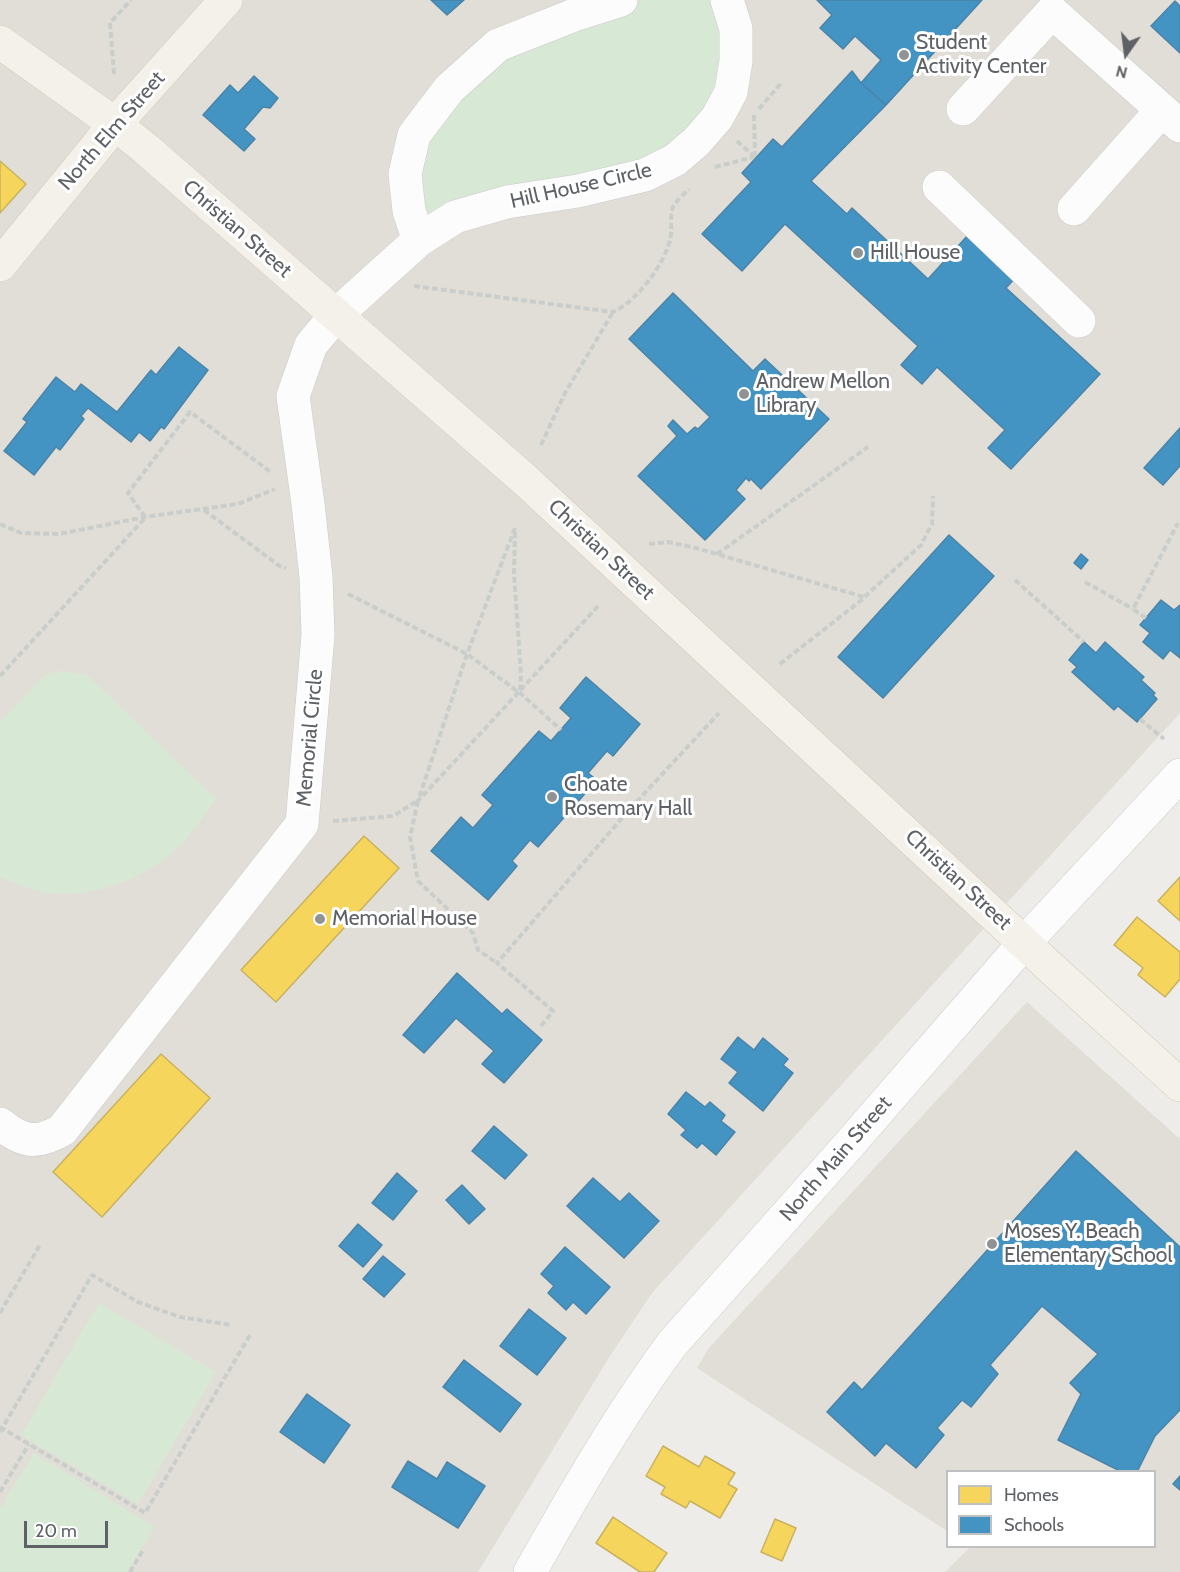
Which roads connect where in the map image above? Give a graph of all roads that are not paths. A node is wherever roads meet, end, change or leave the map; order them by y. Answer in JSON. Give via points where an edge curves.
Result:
{"nodes":[{"id":1,"x":226,"y":0,"type":"edge"},
{"id":2,"x":621,"y":0,"type":"edge"},
{"id":3,"x":728,"y":0,"type":"edge"},
{"id":4,"x":0,"y":42,"type":"edge"},
{"id":5,"x":963,"y":109,"type":"dead end"},
{"id":6,"x":1171,"y":118,"type":"edge"},
{"id":7,"x":115,"y":124,"type":"junction"},
{"id":8,"x":939,"y":187,"type":"dead end"},
{"id":9,"x":1074,"y":209,"type":"dead end"},
{"id":10,"x":419,"y":240,"type":"junction"},
{"id":11,"x":0,"y":265,"type":"edge"},
{"id":12,"x":336,"y":315,"type":"junction"},
{"id":13,"x":1079,"y":321,"type":"dead end"},
{"id":14,"x":1180,"y":775,"type":"edge"},
{"id":15,"x":1025,"y":942,"type":"junction"},
{"id":16,"x":1180,"y":1085,"type":"edge"},
{"id":17,"x":0,"y":1124,"type":"edge"},
{"id":18,"x":530,"y":1572,"type":"edge"}],
"edges":[{"from":1,"to":7,"type":"main road","name":"North Elm Street"},
{"from":2,"to":10,"type":"street","via":[[498,45],[450,89],[414,135],[405,174],[408,211]]},
{"from":3,"to":10,"type":"street","name":"Hill House Circle","via":[[736,29],[736,61],[730,92],[717,118],[675,160],[645,175],[507,202],[455,217]]},
{"from":4,"to":7,"type":"main road","name":"Christian Street"},
{"from":5,"to":6,"type":"street","via":[[1052,12]]},
{"from":6,"to":9,"type":"street"},
{"from":7,"to":11,"type":"main road","name":"North Elm Street"},
{"from":7,"to":12,"type":"main road","name":"Christian Street"},
{"from":8,"to":13,"type":"street"},
{"from":10,"to":12,"type":"street","name":"Hill House Circle"},
{"from":12,"to":15,"type":"main road","name":"Christian Street","via":[[525,479]]},
{"from":12,"to":17,"type":"street","name":"Memorial Circle","via":[[310,345],[294,396],[316,577],[318,635],[302,824],[62,1130],[48,1138],[27,1141]]},
{"from":14,"to":15,"type":"street","name":"North Main Street"},
{"from":15,"to":16,"type":"main road","name":"Christian Street"},
{"from":15,"to":18,"type":"street","name":"North Main Street","via":[[672,1344],[581,1481]]}]}
